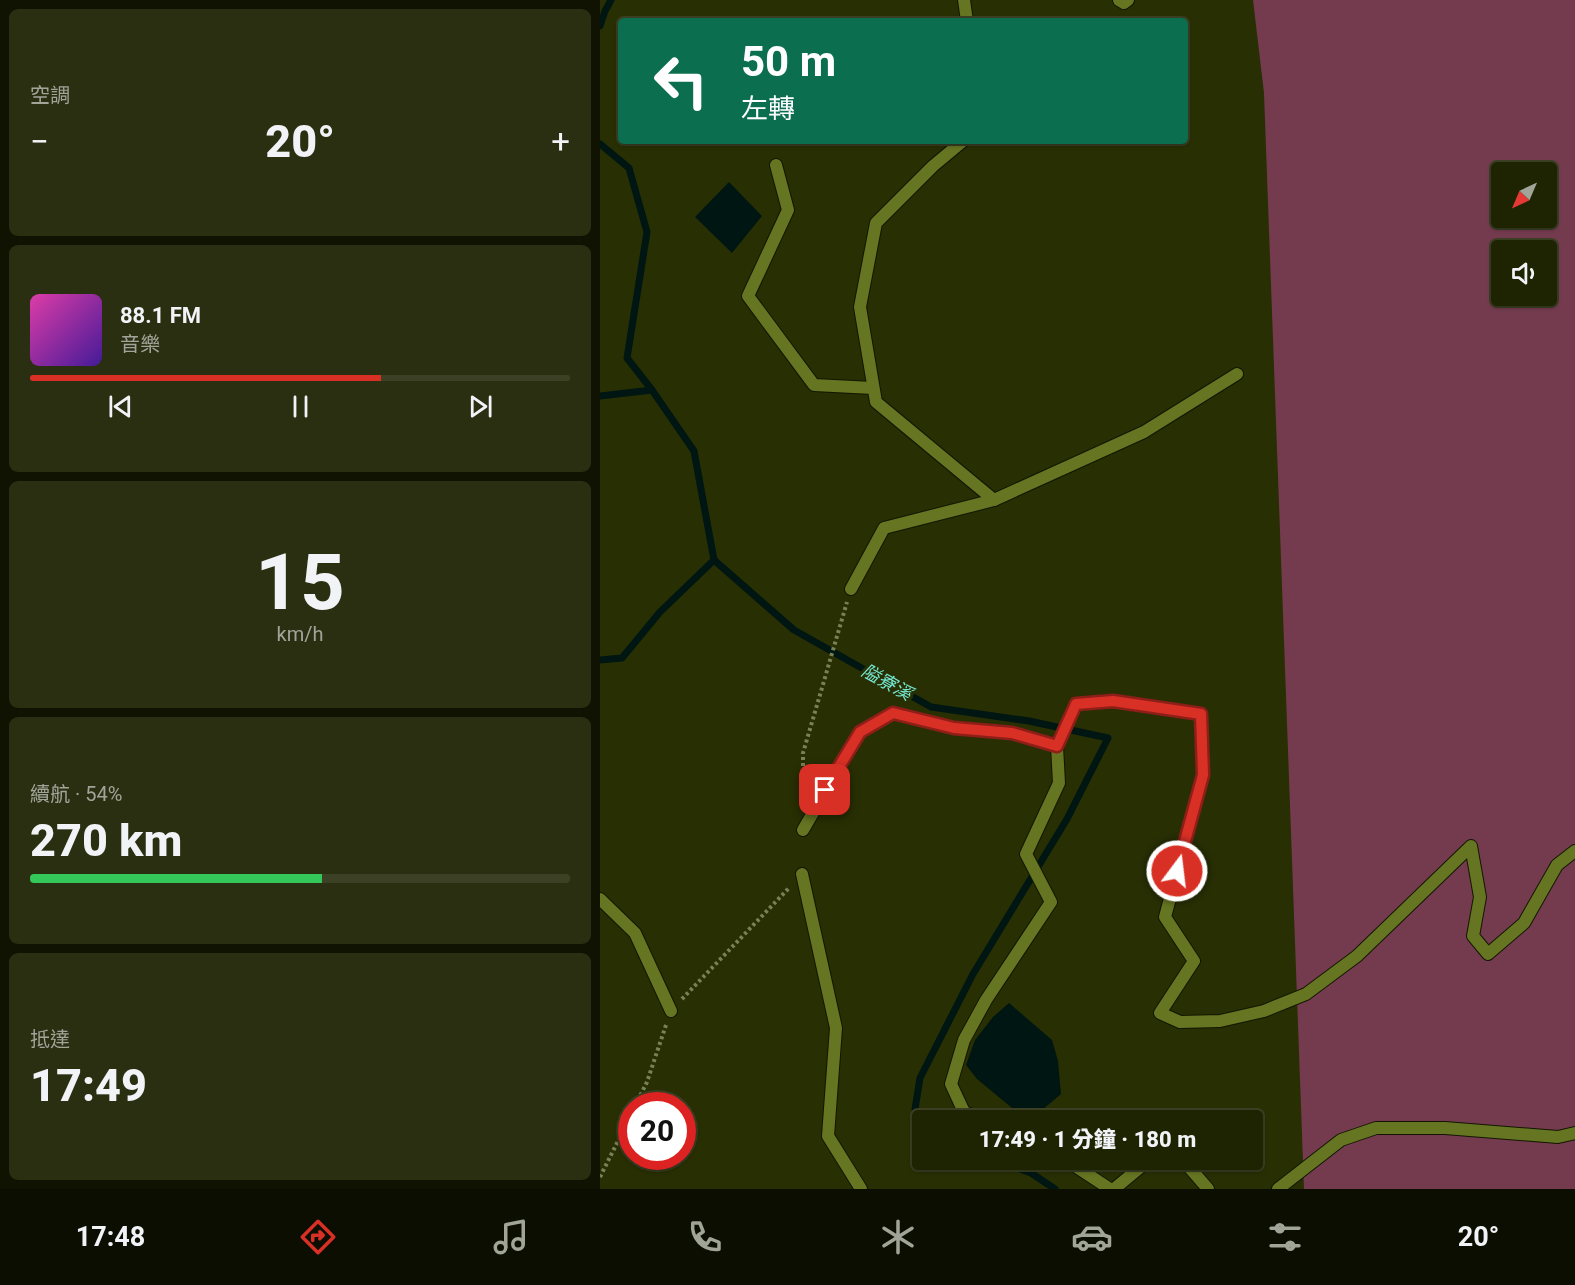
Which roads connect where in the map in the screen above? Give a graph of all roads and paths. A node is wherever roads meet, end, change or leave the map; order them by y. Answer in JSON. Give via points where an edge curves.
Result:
{"nodes":[{"id":1,"x":964,"y":0,"type":"edge"},
{"id":2,"x":1119,"y":0,"type":"edge"},
{"id":3,"x":1128,"y":0,"type":"edge"},
{"id":4,"x":967,"y":18,"type":"edge"},
{"id":5,"x":959,"y":144,"type":"edge"},
{"id":6,"x":776,"y":165,"type":"dead end"},
{"id":7,"x":1237,"y":374,"type":"dead end"},
{"id":8,"x":873,"y":388,"type":"junction"},
{"id":9,"x":994,"y":500,"type":"junction"},
{"id":10,"x":851,"y":589,"type":"joint"},
{"id":11,"x":1057,"y":745,"type":"junction"},
{"id":12,"x":803,"y":797,"type":"dead end"},
{"id":13,"x":802,"y":830,"type":"dead end"},
{"id":14,"x":1575,"y":851,"type":"edge"},
{"id":15,"x":802,"y":874,"type":"joint"},
{"id":16,"x":600,"y":899,"type":"edge"},
{"id":17,"x":671,"y":1011,"type":"junction"},
{"id":18,"x":642,"y":1092,"type":"edge"},
{"id":19,"x":963,"y":1110,"type":"edge"},
{"id":20,"x":1575,"y":1133,"type":"edge"},
{"id":21,"x":618,"y":1141,"type":"edge"},
{"id":22,"x":1082,"y":1170,"type":"edge"},
{"id":23,"x":1136,"y":1170,"type":"edge"},
{"id":24,"x":1192,"y":1170,"type":"edge"},
{"id":25,"x":600,"y":1177,"type":"edge"},
{"id":26,"x":861,"y":1189,"type":"edge"},
{"id":27,"x":1112,"y":1189,"type":"edge"},
{"id":28,"x":1208,"y":1189,"type":"edge"},
{"id":29,"x":1278,"y":1189,"type":"edge"}],
"edges":[{"from":1,"to":4,"type":"lane"},
{"from":2,"to":3,"type":"lane"},
{"from":5,"to":8,"type":"lane","via":[[876,223],[860,307]]},
{"from":6,"to":8,"type":"lane","via":[[788,210],[748,296],[814,385]]},
{"from":7,"to":9,"type":"lane","via":[[1144,432]]},
{"from":8,"to":9,"type":"lane","via":[[876,402]]},
{"from":9,"to":10,"type":"lane","via":[[885,528]]},
{"from":10,"to":12,"type":"path","via":[[803,753]]},
{"from":11,"to":13,"type":"lane","via":[[1012,733],[954,728],[893,713],[860,732]]},
{"from":11,"to":14,"type":"lane","via":[[1076,704],[1113,701],[1201,714],[1203,775],[1165,917],[1194,961],[1160,1013],[1180,1022],[1221,1021],[1264,1011],[1306,994],[1357,956],[1471,846],[1479,897],[1473,936],[1488,954],[1524,923],[1557,865]]},
{"from":11,"to":19,"type":"lane","via":[[1059,783],[1026,854],[1052,902],[964,1040],[951,1084]]},
{"from":15,"to":17,"type":"path"},
{"from":15,"to":26,"type":"lane","via":[[836,1028],[828,1136]]},
{"from":16,"to":17,"type":"lane","via":[[635,933]]},
{"from":17,"to":18,"type":"path"},
{"from":20,"to":29,"type":"lane","via":[[1558,1137],[1445,1128],[1376,1128],[1341,1140]]},
{"from":21,"to":25,"type":"path"},
{"from":22,"to":27,"type":"lane"},
{"from":23,"to":27,"type":"lane"},
{"from":24,"to":28,"type":"lane"}]}
